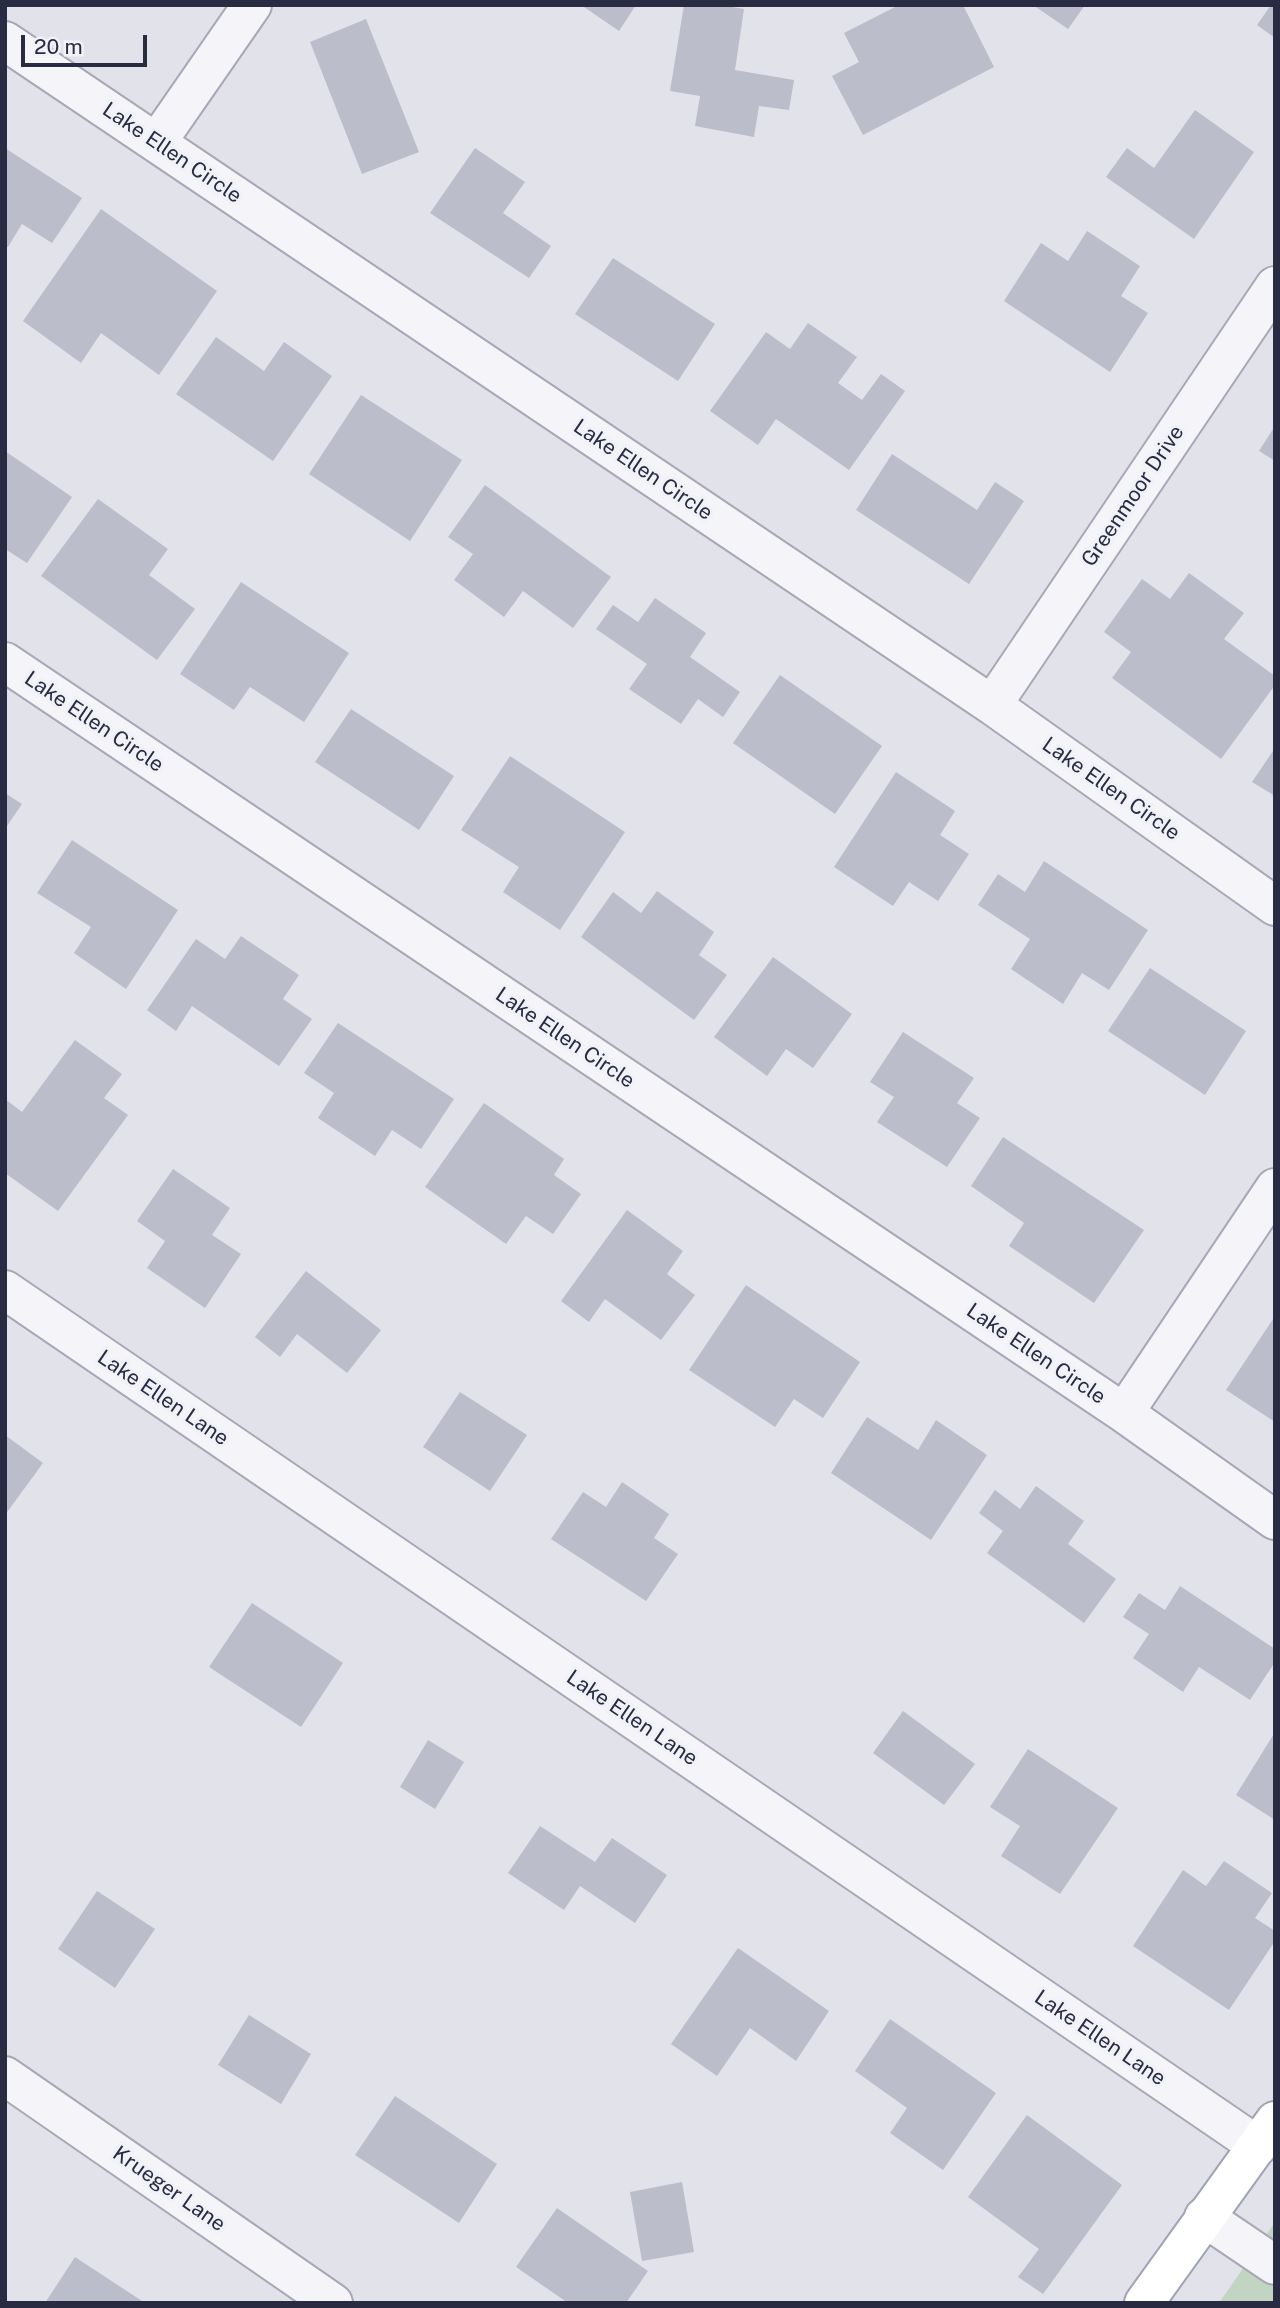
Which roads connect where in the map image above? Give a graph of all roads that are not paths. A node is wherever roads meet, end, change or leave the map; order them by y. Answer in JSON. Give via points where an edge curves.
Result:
{"nodes":[{"id":1,"x":252,"y":5,"type":"edge"},
{"id":2,"x":5,"y":41,"type":"edge"},
{"id":3,"x":157,"y":142,"type":"junction"},
{"id":4,"x":1275,"y":286,"type":"edge"},
{"id":5,"x":5,"y":662,"type":"edge"},
{"id":6,"x":992,"y":705,"type":"junction"},
{"id":7,"x":1275,"y":906,"type":"edge"},
{"id":8,"x":1275,"y":1188,"type":"edge"},
{"id":9,"x":5,"y":1290,"type":"edge"},
{"id":10,"x":1124,"y":1413,"type":"junction"},
{"id":11,"x":1275,"y":1521,"type":"edge"},
{"id":12,"x":5,"y":2076,"type":"edge"},
{"id":13,"x":1266,"y":2134,"type":"edge"},
{"id":14,"x":1204,"y":2217,"type":"junction"},
{"id":15,"x":1275,"y":2264,"type":"edge"},
{"id":16,"x":333,"y":2303,"type":"edge"},
{"id":17,"x":1144,"y":2303,"type":"edge"}],
"edges":[{"from":1,"to":3,"type":"street"},
{"from":2,"to":3,"type":"street","name":"Lake Ellen Circle"},
{"from":3,"to":6,"type":"street","name":"Lake Ellen Circle"},
{"from":4,"to":6,"type":"street","name":"Greenmoor Drive"},
{"from":5,"to":10,"type":"street","name":"Lake Ellen Circle"},
{"from":6,"to":7,"type":"street","name":"Lake Ellen Circle"},
{"from":8,"to":10,"type":"street","name":"Lake Ellen Circle"},
{"from":9,"to":13,"type":"street","name":"Lake Ellen Lane"},
{"from":10,"to":11,"type":"street","name":"Lake Ellen Circle"},
{"from":12,"to":16,"type":"street","name":"Krueger Lane"},
{"from":13,"to":14,"type":"main road"},
{"from":14,"to":15,"type":"street"},
{"from":14,"to":17,"type":"main road"}]}
